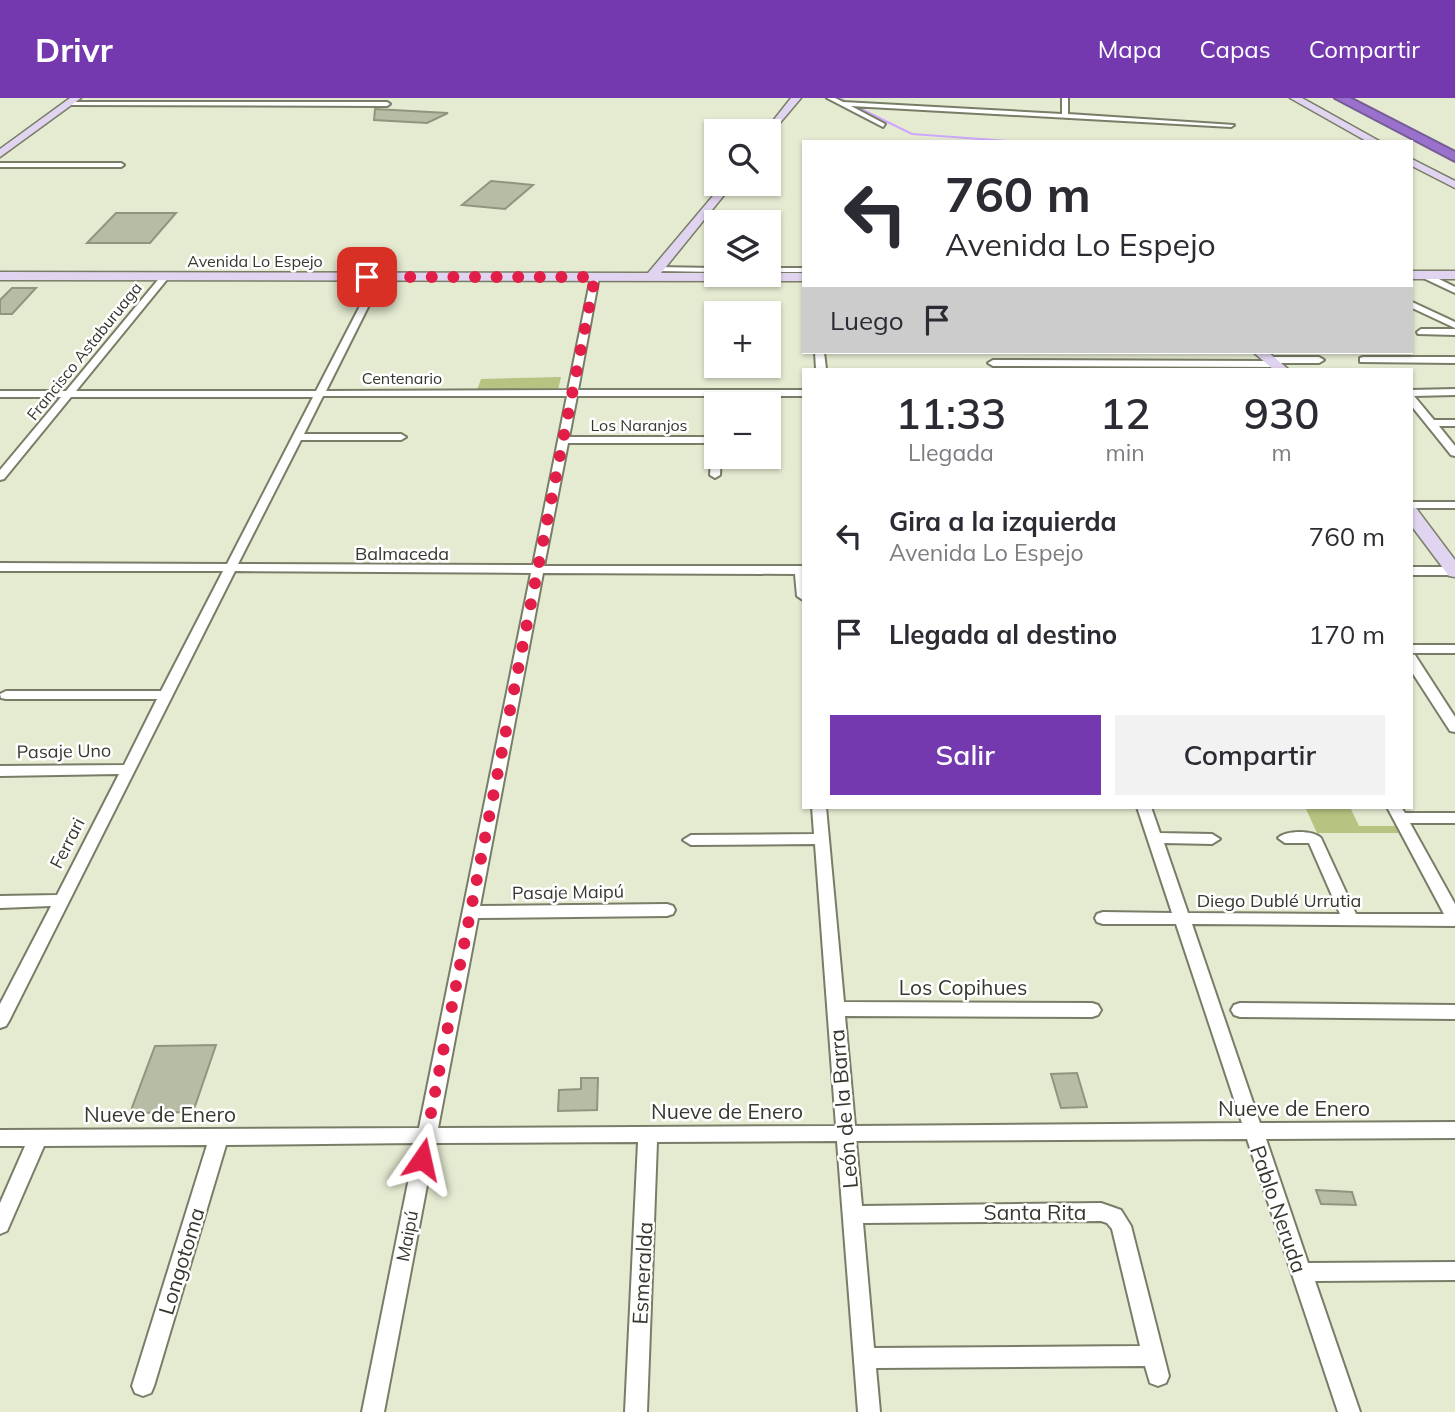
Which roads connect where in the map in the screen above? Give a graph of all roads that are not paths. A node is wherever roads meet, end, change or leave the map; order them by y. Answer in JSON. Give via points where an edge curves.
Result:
{"nodes":[{"id":1,"x":796,"y":98,"type":"edge"},
{"id":2,"x":830,"y":98,"type":"edge"},
{"id":3,"x":1065,"y":98,"type":"edge"},
{"id":4,"x":1294,"y":98,"type":"edge"},
{"id":5,"x":1327,"y":98,"type":"edge"},
{"id":6,"x":1341,"y":98,"type":"edge"},
{"id":7,"x":72,"y":101,"type":"edge"},
{"id":8,"x":273,"y":101,"type":"edge"},
{"id":9,"x":387,"y":104,"type":"dead end"},
{"id":10,"x":842,"y":104,"type":"junction"},
{"id":11,"x":1065,"y":116,"type":"junction"},
{"id":12,"x":780,"y":119,"type":"edge"},
{"id":13,"x":883,"y":125,"type":"dead end"},
{"id":14,"x":1231,"y":125,"type":"dead end"},
{"id":15,"x":1372,"y":140,"type":"edge"},
{"id":16,"x":1406,"y":140,"type":"edge"},
{"id":17,"x":1413,"y":144,"type":"edge"},
{"id":18,"x":0,"y":154,"type":"edge"},
{"id":19,"x":1455,"y":156,"type":"edge"},
{"id":20,"x":1413,"y":163,"type":"edge"},
{"id":21,"x":0,"y":165,"type":"edge"},
{"id":22,"x":121,"y":165,"type":"dead end"},
{"id":23,"x":1455,"y":166,"type":"edge"},
{"id":24,"x":1455,"y":186,"type":"edge"},
{"id":25,"x":718,"y":196,"type":"edge"},
{"id":26,"x":1413,"y":268,"type":"edge"},
{"id":27,"x":1455,"y":268,"type":"edge"},
{"id":28,"x":781,"y":270,"type":"edge"},
{"id":29,"x":704,"y":271,"type":"edge"},
{"id":30,"x":655,"y":273,"type":"junction"},
{"id":31,"x":802,"y":273,"type":"edge"},
{"id":32,"x":802,"y":273,"type":"edge"},
{"id":33,"x":1413,"y":275,"type":"edge"},
{"id":34,"x":1424,"y":275,"type":"junction"},
{"id":35,"x":1455,"y":275,"type":"edge"},
{"id":36,"x":0,"y":276,"type":"edge"},
{"id":37,"x":165,"y":276,"type":"junction"},
{"id":38,"x":379,"y":277,"type":"junction"},
{"id":39,"x":595,"y":277,"type":"junction"},
{"id":40,"x":1455,"y":289,"type":"edge"},
{"id":41,"x":1413,"y":304,"type":"edge"},
{"id":42,"x":1455,"y":325,"type":"edge"},
{"id":43,"x":1421,"y":332,"type":"dead end"},
{"id":44,"x":1455,"y":332,"type":"edge"},
{"id":45,"x":1146,"y":354,"type":"edge"},
{"id":46,"x":1387,"y":356,"type":"edge"},
{"id":47,"x":1319,"y":360,"type":"dead end"},
{"id":48,"x":1363,"y":360,"type":"dead end"},
{"id":49,"x":1455,"y":360,"type":"edge"},
{"id":50,"x":1272,"y":361,"type":"edge"},
{"id":51,"x":1151,"y":364,"type":"junction"},
{"id":52,"x":994,"y":366,"type":"edge"},
{"id":53,"x":1098,"y":366,"type":"edge"},
{"id":54,"x":1196,"y":367,"type":"edge"},
{"id":55,"x":1455,"y":391,"type":"edge"},
{"id":56,"x":320,"y":393,"type":"junction"},
{"id":57,"x":571,"y":393,"type":"junction"},
{"id":58,"x":802,"y":393,"type":"edge"},
{"id":59,"x":0,"y":394,"type":"edge"},
{"id":60,"x":69,"y":394,"type":"junction"},
{"id":61,"x":1414,"y":394,"type":"edge"},
{"id":62,"x":781,"y":395,"type":"edge"},
{"id":63,"x":704,"y":399,"type":"edge"},
{"id":64,"x":1431,"y":423,"type":"junction"},
{"id":65,"x":1455,"y":423,"type":"edge"},
{"id":66,"x":298,"y":437,"type":"junction"},
{"id":67,"x":401,"y":437,"type":"dead end"},
{"id":68,"x":562,"y":440,"type":"junction"},
{"id":69,"x":704,"y":442,"type":"edge"},
{"id":70,"x":1455,"y":453,"type":"edge"},
{"id":71,"x":715,"y":469,"type":"edge"},
{"id":72,"x":715,"y":475,"type":"dead end"},
{"id":73,"x":0,"y":477,"type":"edge"},
{"id":74,"x":1413,"y":505,"type":"edge"},
{"id":75,"x":1455,"y":505,"type":"edge"},
{"id":76,"x":1413,"y":516,"type":"edge"},
{"id":77,"x":0,"y":567,"type":"edge"},
{"id":78,"x":231,"y":569,"type":"junction"},
{"id":79,"x":802,"y":570,"type":"edge"},
{"id":80,"x":537,"y":571,"type":"junction"},
{"id":81,"x":1413,"y":571,"type":"edge"},
{"id":82,"x":1455,"y":571,"type":"edge"},
{"id":83,"x":1413,"y":649,"type":"edge"},
{"id":84,"x":1455,"y":649,"type":"edge"},
{"id":85,"x":1413,"y":663,"type":"edge"},
{"id":86,"x":6,"y":695,"type":"dead end"},
{"id":87,"x":166,"y":695,"type":"junction"},
{"id":88,"x":1455,"y":728,"type":"edge"},
{"id":89,"x":128,"y":769,"type":"junction"},
{"id":90,"x":0,"y":771,"type":"edge"},
{"id":91,"x":819,"y":809,"type":"edge"},
{"id":92,"x":1145,"y":809,"type":"edge"},
{"id":93,"x":1397,"y":813,"type":"edge"},
{"id":94,"x":1455,"y":818,"type":"edge"},
{"id":95,"x":1154,"y":838,"type":"junction"},
{"id":96,"x":1285,"y":838,"type":"dead end"},
{"id":97,"x":822,"y":839,"type":"junction"},
{"id":98,"x":1212,"y":839,"type":"dead end"},
{"id":99,"x":691,"y":840,"type":"dead end"},
{"id":100,"x":61,"y":900,"type":"junction"},
{"id":101,"x":0,"y":902,"type":"edge"},
{"id":102,"x":667,"y":910,"type":"dead end"},
{"id":103,"x":471,"y":912,"type":"junction"},
{"id":104,"x":1102,"y":918,"type":"dead end"},
{"id":105,"x":1181,"y":919,"type":"junction"},
{"id":106,"x":1455,"y":919,"type":"edge"},
{"id":107,"x":1351,"y":920,"type":"junction"},
{"id":108,"x":835,"y":1009,"type":"junction"},
{"id":109,"x":1092,"y":1010,"type":"dead end"},
{"id":110,"x":1240,"y":1010,"type":"dead end"},
{"id":111,"x":1455,"y":1012,"type":"edge"},
{"id":112,"x":2,"y":1014,"type":"edge"},
{"id":113,"x":1455,"y":1130,"type":"edge"},
{"id":114,"x":1252,"y":1131,"type":"junction"},
{"id":115,"x":844,"y":1133,"type":"junction"},
{"id":116,"x":648,"y":1134,"type":"junction"},
{"id":117,"x":427,"y":1135,"type":"junction"},
{"id":118,"x":219,"y":1137,"type":"junction"},
{"id":119,"x":0,"y":1138,"type":"edge"},
{"id":120,"x":38,"y":1138,"type":"junction"},
{"id":121,"x":851,"y":1215,"type":"junction"},
{"id":122,"x":0,"y":1225,"type":"edge"},
{"id":123,"x":1455,"y":1271,"type":"edge"},
{"id":124,"x":1301,"y":1272,"type":"junction"},
{"id":125,"x":864,"y":1358,"type":"junction"},
{"id":126,"x":143,"y":1386,"type":"dead end"},
{"id":127,"x":373,"y":1412,"type":"edge"},
{"id":128,"x":636,"y":1412,"type":"edge"},
{"id":129,"x":869,"y":1412,"type":"edge"},
{"id":130,"x":1349,"y":1412,"type":"edge"}],
"edges":[{"from":1,"to":12,"type":"main road"},
{"from":2,"to":10,"type":"street"},
{"from":3,"to":11,"type":"street"},
{"from":4,"to":15,"type":"main road"},
{"from":5,"to":16,"type":"highway"},
{"from":6,"to":19,"type":"highway"},
{"from":7,"to":8,"type":"street"},
{"from":7,"to":18,"type":"main road"},
{"from":8,"to":9,"type":"street"},
{"from":10,"to":11,"type":"street"},
{"from":10,"to":13,"type":"street"},
{"from":11,"to":14,"type":"street"},
{"from":17,"to":23,"type":"highway"},
{"from":20,"to":24,"type":"main road"},
{"from":21,"to":22,"type":"street"},
{"from":25,"to":30,"type":"main road"},
{"from":26,"to":27,"type":"main road"},
{"from":28,"to":32,"type":"street"},
{"from":29,"to":30,"type":"street","name":"Avenida Lo Espejo"},
{"from":30,"to":31,"type":"main road","name":"Avenida Lo Espejo"},
{"from":30,"to":39,"type":"main road","name":"Avenida Lo Espejo"},
{"from":33,"to":34,"type":"main road"},
{"from":34,"to":35,"type":"main road"},
{"from":34,"to":40,"type":"street"},
{"from":36,"to":37,"type":"main road","name":"Avenida Lo Espejo"},
{"from":37,"to":38,"type":"main road","name":"Avenida Lo Espejo"},
{"from":37,"to":60,"type":"street","name":"Francisco Astaburuaga"},
{"from":38,"to":39,"type":"main road","name":"Avenida Lo Espejo"},
{"from":38,"to":56,"type":"street","name":"Ferrari"},
{"from":39,"to":57,"type":"street","name":"Maipú"},
{"from":41,"to":42,"type":"street"},
{"from":43,"to":44,"type":"street"},
{"from":45,"to":51,"type":"street"},
{"from":46,"to":48,"type":"street"},
{"from":46,"to":49,"type":"street"},
{"from":47,"to":50,"type":"street"},
{"from":50,"to":54,"type":"street"},
{"from":51,"to":53,"type":"street"},
{"from":51,"to":54,"type":"street"},
{"from":52,"to":53,"type":"street"},
{"from":55,"to":61,"type":"street"},
{"from":56,"to":57,"type":"street","name":"Centenario"},
{"from":56,"to":60,"type":"street","name":"Centenario"},
{"from":56,"to":66,"type":"street","name":"Ferrari"},
{"from":57,"to":63,"type":"street","name":"Centenario"},
{"from":57,"to":68,"type":"street","name":"Maipú"},
{"from":58,"to":62,"type":"street","name":"Centenario"},
{"from":59,"to":60,"type":"street","name":"Centenario"},
{"from":60,"to":73,"type":"street","name":"Francisco Astaburuaga"},
{"from":61,"to":64,"type":"street"},
{"from":64,"to":65,"type":"street"},
{"from":64,"to":70,"type":"street"},
{"from":66,"to":67,"type":"street"},
{"from":66,"to":78,"type":"street","name":"Ferrari"},
{"from":68,"to":69,"type":"street","name":"Los Naranjos"},
{"from":68,"to":80,"type":"street","name":"Maipú"},
{"from":71,"to":72,"type":"street"},
{"from":74,"to":75,"type":"street"},
{"from":76,"to":82,"type":"main road"},
{"from":77,"to":78,"type":"street","name":"Balmaceda"},
{"from":78,"to":80,"type":"street","name":"Balmaceda"},
{"from":78,"to":87,"type":"street","name":"Ferrari"},
{"from":79,"to":80,"type":"street","name":"Balmaceda"},
{"from":80,"to":103,"type":"street","name":"Maipú"},
{"from":81,"to":82,"type":"street"},
{"from":83,"to":84,"type":"street"},
{"from":85,"to":88,"type":"street"},
{"from":86,"to":87,"type":"street"},
{"from":87,"to":89,"type":"street","name":"Ferrari"},
{"from":89,"to":90,"type":"street","name":"Pasaje Uno"},
{"from":89,"to":100,"type":"street","name":"Ferrari"},
{"from":91,"to":97,"type":"street","name":"León de la Barra"},
{"from":92,"to":95,"type":"street","name":"Pablo Neruda"},
{"from":93,"to":94,"type":"street"},
{"from":93,"to":106,"type":"street"},
{"from":95,"to":98,"type":"street"},
{"from":95,"to":105,"type":"street","name":"Pablo Neruda"},
{"from":96,"to":107,"type":"street","via":[[1314,838]]},
{"from":97,"to":99,"type":"street"},
{"from":97,"to":108,"type":"street","name":"León de la Barra"},
{"from":100,"to":101,"type":"street"},
{"from":100,"to":112,"type":"street","name":"Ferrari"},
{"from":102,"to":103,"type":"street","name":"Pasaje Maipú"},
{"from":103,"to":117,"type":"street","name":"Maipú"},
{"from":104,"to":105,"type":"street","name":"Diego Dublé Urrutia"},
{"from":105,"to":107,"type":"street","name":"Diego Dublé Urrutia"},
{"from":105,"to":114,"type":"street","name":"Pablo Neruda"},
{"from":106,"to":107,"type":"street","name":"Diego Dublé Urrutia"},
{"from":108,"to":109,"type":"street","name":"Los Copihues"},
{"from":108,"to":115,"type":"street","name":"León de la Barra"},
{"from":110,"to":111,"type":"street"},
{"from":113,"to":114,"type":"street","name":"Nueve de Enero"},
{"from":114,"to":115,"type":"street","name":"Nueve de Enero"},
{"from":114,"to":124,"type":"street","name":"Pablo Neruda"},
{"from":115,"to":116,"type":"street","name":"Nueve de Enero"},
{"from":115,"to":121,"type":"street","name":"León de la Barra"},
{"from":116,"to":117,"type":"street","name":"Nueve de Enero"},
{"from":116,"to":128,"type":"street","name":"Esmeralda"},
{"from":117,"to":118,"type":"street","name":"Nueve de Enero"},
{"from":117,"to":127,"type":"street","name":"Maipú"},
{"from":118,"to":120,"type":"street","name":"Nueve de Enero"},
{"from":118,"to":126,"type":"street","name":"Longotoma"},
{"from":119,"to":120,"type":"street","name":"Nueve de Enero"},
{"from":120,"to":122,"type":"street"},
{"from":121,"to":125,"type":"street","name":"León de la Barra"},
{"from":121,"to":125,"type":"street","name":"Santa Rita","via":[[1108,1213],[1121,1226],[1155,1366]]},
{"from":123,"to":124,"type":"street"},
{"from":124,"to":130,"type":"street","name":"Pablo Neruda"},
{"from":125,"to":129,"type":"street","name":"León de la Barra"}]}
